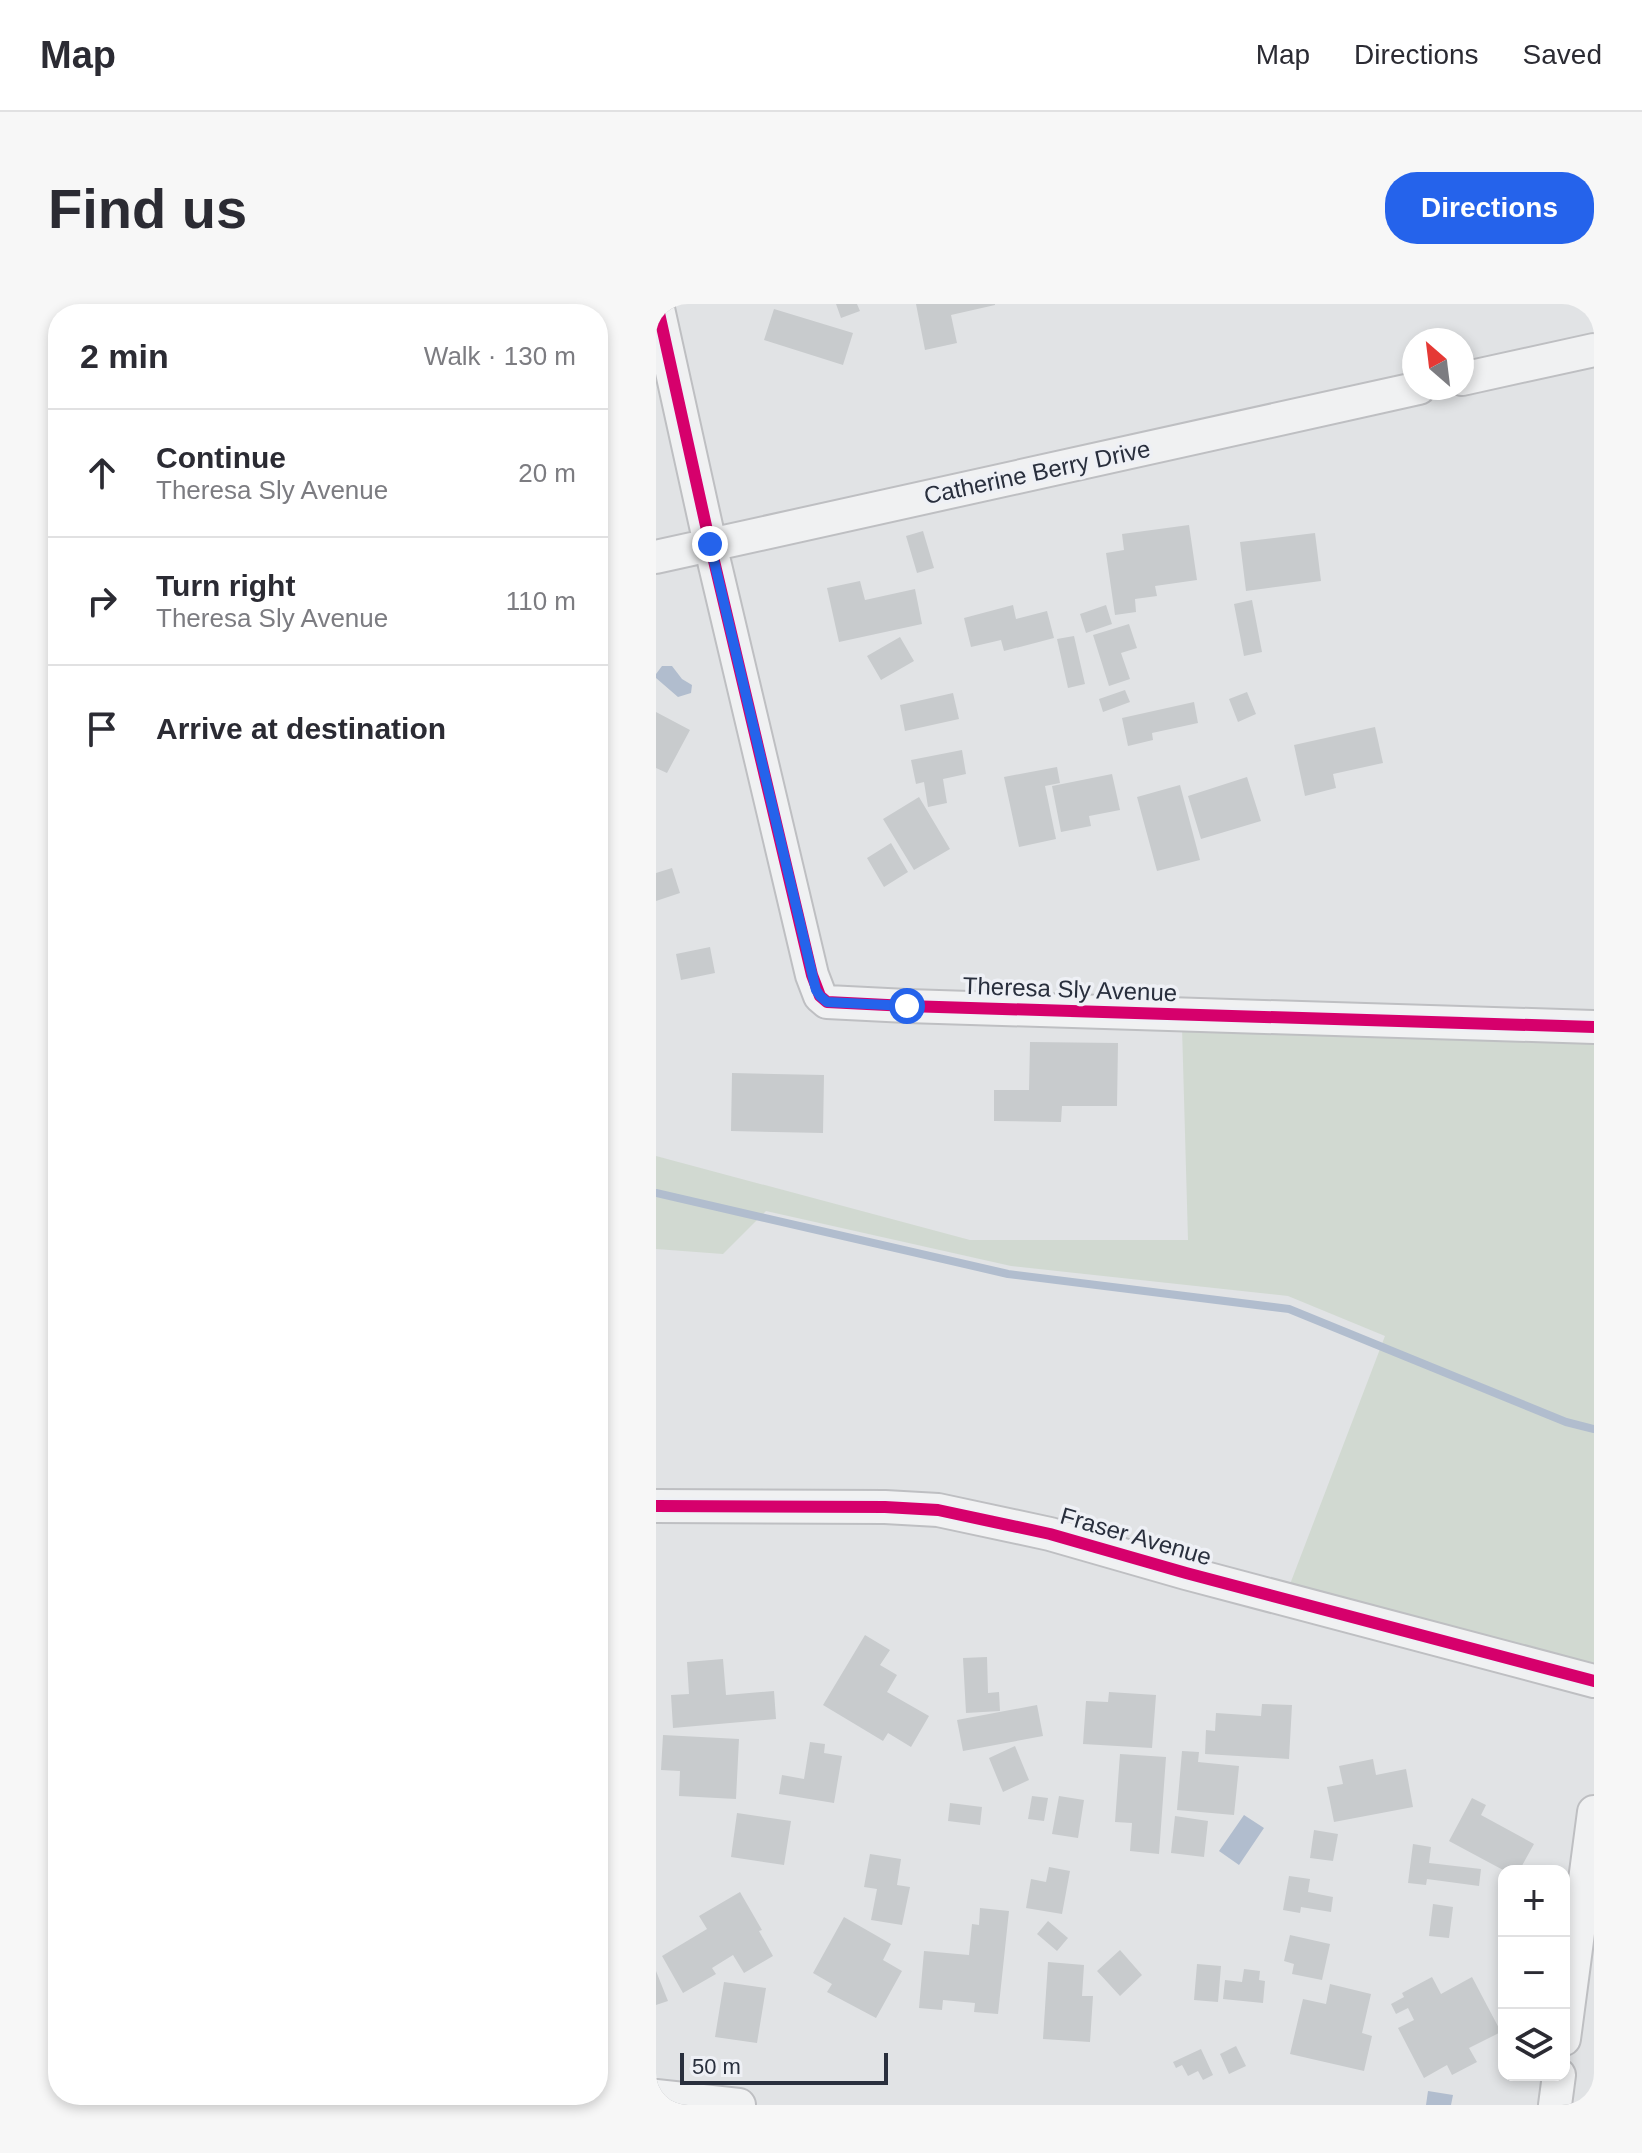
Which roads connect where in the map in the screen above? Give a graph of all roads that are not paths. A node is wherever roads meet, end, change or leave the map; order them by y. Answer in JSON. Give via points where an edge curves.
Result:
{"nodes":[{"id":1,"x":657,"y":304,"type":"edge"},
{"id":2,"x":1594,"y":350,"type":"edge"},
{"id":3,"x":1474,"y":376,"type":"edge"},
{"id":4,"x":1402,"y":392,"type":"edge"},
{"id":5,"x":710,"y":544,"type":"junction"},
{"id":6,"x":656,"y":557,"type":"edge"},
{"id":7,"x":1594,"y":1027,"type":"edge"},
{"id":8,"x":656,"y":1506,"type":"edge"},
{"id":9,"x":1594,"y":1681,"type":"edge"},
{"id":10,"x":1594,"y":1812,"type":"edge"},
{"id":11,"x":1568,"y":2009,"type":"edge"},
{"id":12,"x":1558,"y":2081,"type":"edge"},
{"id":13,"x":656,"y":2096,"type":"edge"},
{"id":14,"x":739,"y":2105,"type":"edge"},
{"id":15,"x":1555,"y":2105,"type":"edge"}],
"edges":[{"from":1,"to":5,"type":"street"},
{"from":2,"to":3,"type":"street"},
{"from":4,"to":5,"type":"street","name":"Catherine Berry Drive"},
{"from":5,"to":6,"type":"street","name":"Catherine Berry Drive"},
{"from":5,"to":7,"type":"street","name":"Theresa Sly Avenue","via":[[812,975],[827,1002]]},
{"from":8,"to":9,"type":"street","name":"Fraser Avenue","via":[[938,1510],[1050,1534]]},
{"from":10,"to":11,"type":"street"},
{"from":12,"to":15,"type":"street"},
{"from":13,"to":14,"type":"street"}]}
